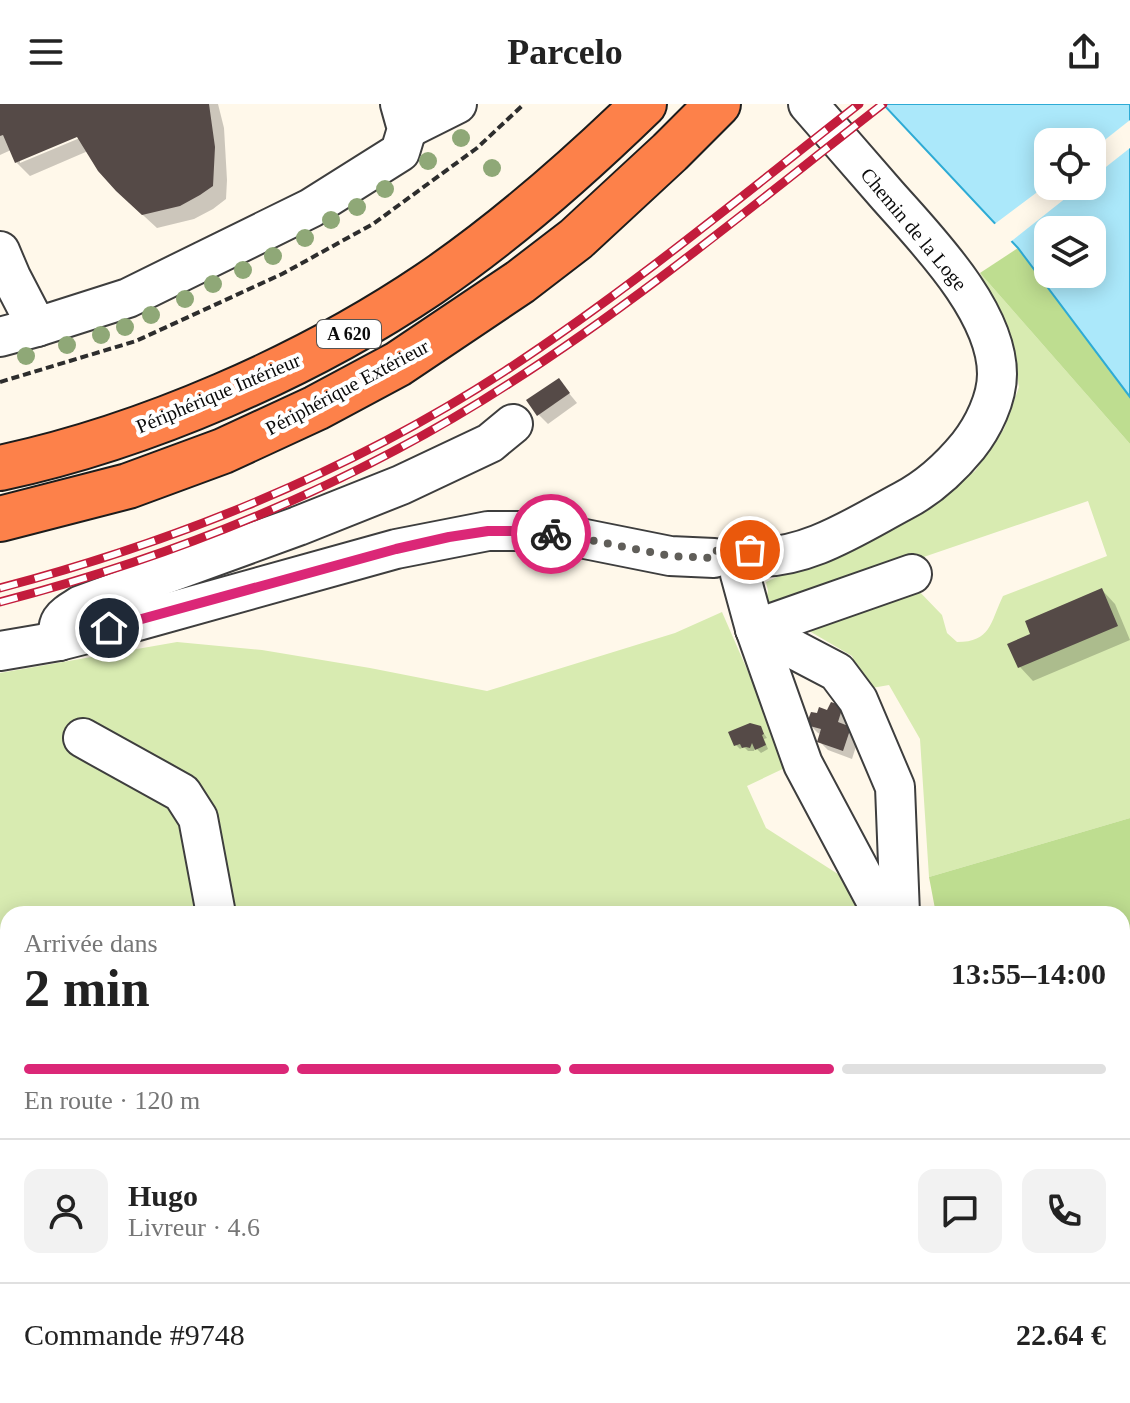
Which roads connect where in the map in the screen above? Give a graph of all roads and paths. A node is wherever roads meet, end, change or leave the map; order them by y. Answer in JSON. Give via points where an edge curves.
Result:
{"nodes":[{"id":1,"x":457,"y":104,"type":"edge"},
{"id":2,"x":524,"y":104,"type":"edge"},
{"id":3,"x":644,"y":104,"type":"edge"},
{"id":4,"x":718,"y":104,"type":"edge"},
{"id":5,"x":808,"y":104,"type":"edge"},
{"id":6,"x":403,"y":116,"type":"edge"},
{"id":7,"x":0,"y":251,"type":"edge"},
{"id":8,"x":37,"y":327,"type":"junction"},
{"id":9,"x":0,"y":337,"type":"edge"},
{"id":10,"x":0,"y":382,"type":"edge"},
{"id":11,"x":513,"y":424,"type":"dead end"},
{"id":12,"x":0,"y":468,"type":"edge"},
{"id":13,"x":0,"y":519,"type":"edge"},
{"id":14,"x":735,"y":563,"type":"junction"},
{"id":15,"x":912,"y":574,"type":"dead end"},
{"id":16,"x":755,"y":629,"type":"junction"},
{"id":17,"x":59,"y":641,"type":"junction"},
{"id":18,"x":0,"y":651,"type":"edge"},
{"id":19,"x":83,"y":738,"type":"dead end"},
{"id":20,"x":214,"y":906,"type":"edge"},
{"id":21,"x":879,"y":906,"type":"edge"},
{"id":22,"x":900,"y":906,"type":"edge"}],
"edges":[{"from":1,"to":6,"type":"street"},
{"from":2,"to":10,"type":"path","via":[[477,148],[373,224],[282,274],[136,341]]},
{"from":3,"to":12,"type":"highway","name":"Périphérique Intérieur","number":"A 620","via":[[523,214],[361,328],[203,404]]},
{"from":4,"to":13,"type":"highway","name":"Périphérique Extérieur","number":"A 620","via":[[576,239],[398,364],[223,451],[128,486]]},
{"from":5,"to":14,"type":"street","name":"Chemin de la Loge","via":[[940,254],[969,296],[994,354],[995,394],[957,460],[919,493],[813,547]]},
{"from":6,"to":8,"type":"street","via":[[400,152],[311,208],[128,298]]},
{"from":7,"to":8,"type":"street"},
{"from":8,"to":9,"type":"street"},
{"from":11,"to":17,"type":"street","via":[[490,443],[401,485],[81,605],[62,618]]},
{"from":14,"to":16,"type":"street"},
{"from":14,"to":17,"type":"street","name":"Chemin de la Loge","via":[[575,537],[488,531],[396,549]]},
{"from":15,"to":16,"type":"street"},
{"from":16,"to":21,"type":"street","via":[[803,764]]},
{"from":16,"to":22,"type":"street","via":[[837,672],[858,700],[895,787]]},
{"from":17,"to":18,"type":"street","name":"Chemin de la Loge"},
{"from":19,"to":20,"type":"street","via":[[182,793],[198,818]]}]}
